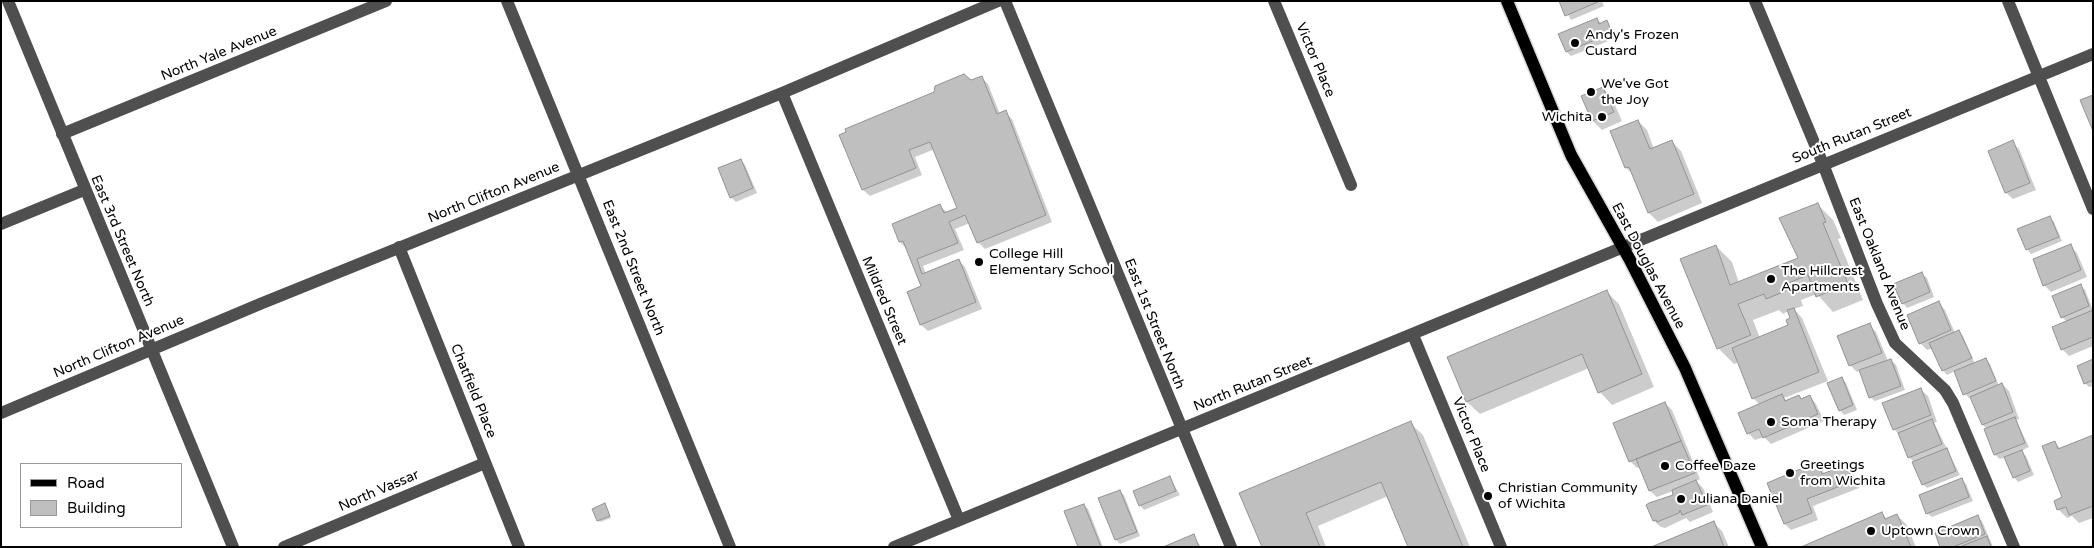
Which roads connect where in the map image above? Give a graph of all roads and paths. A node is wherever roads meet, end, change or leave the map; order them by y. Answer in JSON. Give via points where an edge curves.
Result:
{"nodes":[{"id":1,"x":8,"y":1,"type":"edge"},
{"id":2,"x":386,"y":1,"type":"edge"},
{"id":3,"x":507,"y":1,"type":"edge"},
{"id":4,"x":998,"y":1,"type":"edge"},
{"id":5,"x":1005,"y":1,"type":"edge"},
{"id":6,"x":1274,"y":1,"type":"edge"},
{"id":7,"x":1507,"y":1,"type":"edge"},
{"id":8,"x":1755,"y":1,"type":"edge"},
{"id":9,"x":2008,"y":1,"type":"edge"},
{"id":10,"x":2093,"y":54,"type":"edge"},
{"id":11,"x":2038,"y":76,"type":"junction"},
{"id":12,"x":782,"y":93,"type":"junction"},
{"id":13,"x":62,"y":134,"type":"junction"},
{"id":14,"x":1822,"y":164,"type":"junction"},
{"id":15,"x":579,"y":174,"type":"junction"},
{"id":16,"x":1351,"y":186,"type":"dead end"},
{"id":17,"x":84,"y":190,"type":"junction"},
{"id":18,"x":2093,"y":209,"type":"edge"},
{"id":19,"x":1,"y":224,"type":"edge"},
{"id":20,"x":399,"y":247,"type":"junction"},
{"id":21,"x":1622,"y":247,"type":"junction"},
{"id":22,"x":1413,"y":335,"type":"junction"},
{"id":23,"x":151,"y":350,"type":"junction"},
{"id":24,"x":1,"y":413,"type":"edge"},
{"id":25,"x":1182,"y":429,"type":"junction"},
{"id":26,"x":485,"y":463,"type":"junction"},
{"id":27,"x":959,"y":520,"type":"junction"},
{"id":28,"x":233,"y":547,"type":"edge"},
{"id":29,"x":284,"y":547,"type":"edge"},
{"id":30,"x":519,"y":547,"type":"edge"},
{"id":31,"x":730,"y":547,"type":"edge"},
{"id":32,"x":894,"y":547,"type":"edge"},
{"id":33,"x":1231,"y":547,"type":"edge"},
{"id":34,"x":1501,"y":547,"type":"edge"},
{"id":35,"x":1762,"y":547,"type":"edge"},
{"id":36,"x":2014,"y":547,"type":"edge"}],
"edges":[{"from":1,"to":13,"type":"street","name":"East 3rd Street North"},
{"from":2,"to":13,"type":"street","name":"North Yale Avenue"},
{"from":3,"to":15,"type":"street","name":"East 2nd Street North"},
{"from":4,"to":12,"type":"street","name":"North Clifton Avenue"},
{"from":5,"to":25,"type":"street","name":"East 1st Street North"},
{"from":6,"to":16,"type":"street","name":"Victor Place"},
{"from":7,"to":21,"type":"main road","name":"East Douglas Avenue","via":[[1571,155]]},
{"from":8,"to":14,"type":"street","name":"East Oakland Avenue"},
{"from":9,"to":11,"type":"street"},
{"from":10,"to":11,"type":"street","name":"South Rutan Street"},
{"from":11,"to":14,"type":"street","name":"South Rutan Street"},
{"from":11,"to":18,"type":"street"},
{"from":12,"to":15,"type":"street","name":"North Clifton Avenue"},
{"from":12,"to":27,"type":"street","name":"Mildred Street"},
{"from":13,"to":17,"type":"street","name":"East 3rd Street North"},
{"from":14,"to":21,"type":"street","name":"South Rutan Street"},
{"from":14,"to":36,"type":"street","name":"East Oakland Avenue","via":[[1895,343],[1945,390],[1953,403]]},
{"from":15,"to":20,"type":"street","name":"North Clifton Avenue"},
{"from":15,"to":31,"type":"street","name":"East 2nd Street North"},
{"from":17,"to":19,"type":"street"},
{"from":17,"to":23,"type":"street","name":"East 3rd Street North"},
{"from":20,"to":23,"type":"street","name":"North Clifton Avenue"},
{"from":20,"to":26,"type":"street","name":"Chatfield Place"},
{"from":21,"to":22,"type":"street","name":"North Rutan Street"},
{"from":21,"to":35,"type":"main road","name":"East Douglas Avenue","via":[[1685,368]]},
{"from":22,"to":25,"type":"street","name":"North Rutan Street"},
{"from":22,"to":34,"type":"street","name":"Victor Place"},
{"from":23,"to":24,"type":"street","name":"North Clifton Avenue"},
{"from":23,"to":28,"type":"street","name":"East 3rd Street North"},
{"from":25,"to":27,"type":"street","name":"North Rutan Street"},
{"from":25,"to":33,"type":"street","name":"East 1st Street North"},
{"from":26,"to":29,"type":"street","name":"North Vassar"},
{"from":26,"to":30,"type":"street","name":"Chatfield Place"},
{"from":27,"to":32,"type":"street","name":"North Rutan Street"}]}
